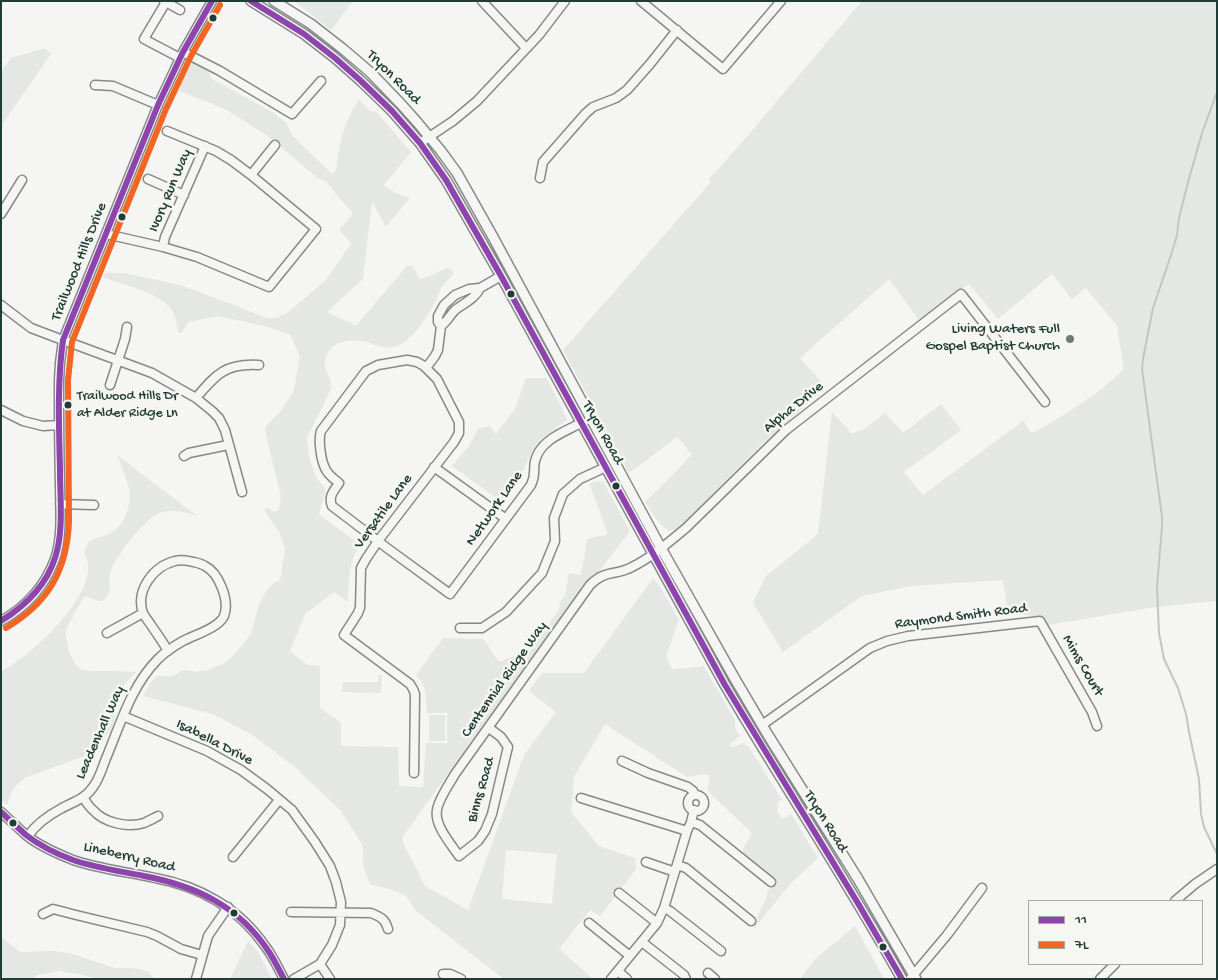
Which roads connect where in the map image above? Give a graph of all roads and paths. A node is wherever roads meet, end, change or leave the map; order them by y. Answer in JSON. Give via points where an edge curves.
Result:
{"nodes":[{"id":1,"x":212,"y":1,"type":"edge"},
{"id":2,"x":251,"y":1,"type":"edge"},
{"id":3,"x":267,"y":1,"type":"edge"},
{"id":4,"x":274,"y":1,"type":"edge"},
{"id":5,"x":482,"y":1,"type":"edge"},
{"id":6,"x":565,"y":1,"type":"edge"},
{"id":7,"x":641,"y":1,"type":"edge"},
{"id":8,"x":781,"y":1,"type":"edge"},
{"id":9,"x":165,"y":2,"type":"edge"},
{"id":10,"x":287,"y":9,"type":"junction"},
{"id":11,"x":180,"y":10,"type":"dead end"},
{"id":12,"x":677,"y":30,"type":"junction"},
{"id":13,"x":526,"y":48,"type":"junction"},
{"id":14,"x":182,"y":55,"type":"junction"},
{"id":15,"x":320,"y":81,"type":"dead end"},
{"id":16,"x":95,"y":85,"type":"dead end"},
{"id":17,"x":158,"y":105,"type":"junction"},
{"id":18,"x":167,"y":131,"type":"dead end"},
{"id":19,"x":429,"y":137,"type":"junction"},
{"id":20,"x":420,"y":143,"type":"junction"},
{"id":21,"x":275,"y":145,"type":"dead end"},
{"id":22,"x":206,"y":146,"type":"junction"},
{"id":23,"x":252,"y":175,"type":"junction"},
{"id":24,"x":540,"y":178,"type":"dead end"},
{"id":25,"x":22,"y":180,"type":"dead end"},
{"id":26,"x":148,"y":180,"type":"dead end"},
{"id":27,"x":184,"y":195,"type":"junction"},
{"id":28,"x":1,"y":214,"type":"edge"},
{"id":29,"x":106,"y":234,"type":"junction"},
{"id":30,"x":163,"y":247,"type":"junction"},
{"id":31,"x":501,"y":276,"type":"junction"},
{"id":32,"x":480,"y":288,"type":"junction"},
{"id":33,"x":1,"y":305,"type":"edge"},
{"id":34,"x":441,"y":326,"type":"junction"},
{"id":35,"x":128,"y":327,"type":"dead end"},
{"id":36,"x":64,"y":340,"type":"junction"},
{"id":37,"x":118,"y":360,"type":"junction"},
{"id":38,"x":259,"y":365,"type":"dead end"},
{"id":39,"x":426,"y":368,"type":"junction"},
{"id":40,"x":110,"y":385,"type":"dead end"},
{"id":41,"x":196,"y":398,"type":"junction"},
{"id":42,"x":1045,"y":402,"type":"dead end"},
{"id":43,"x":1,"y":410,"type":"edge"},
{"id":44,"x":581,"y":423,"type":"junction"},
{"id":45,"x":59,"y":425,"type":"junction"},
{"id":46,"x":228,"y":445,"type":"junction"},
{"id":47,"x":184,"y":456,"type":"dead end"},
{"id":48,"x":434,"y":467,"type":"junction"},
{"id":49,"x":606,"y":468,"type":"junction"},
{"id":50,"x":242,"y":492,"type":"dead end"},
{"id":51,"x":60,"y":504,"type":"junction"},
{"id":52,"x":94,"y":505,"type":"dead end"},
{"id":53,"x":506,"y":519,"type":"junction"},
{"id":54,"x":378,"y":541,"type":"junction"},
{"id":55,"x":661,"y":548,"type":"junction"},
{"id":56,"x":653,"y":554,"type":"junction"},
{"id":57,"x":143,"y":613,"type":"junction"},
{"id":58,"x":1,"y":621,"type":"edge"},
{"id":59,"x":1040,"y":621,"type":"joint"},
{"id":60,"x":460,"y":628,"type":"dead end"},
{"id":61,"x":107,"y":633,"type":"dead end"},
{"id":62,"x":168,"y":651,"type":"junction"},
{"id":63,"x":123,"y":716,"type":"junction"},
{"id":64,"x":762,"y":725,"type":"junction"},
{"id":65,"x":1097,"y":726,"type":"dead end"},
{"id":66,"x":489,"y":728,"type":"junction"},
{"id":67,"x":622,"y":761,"type":"dead end"},
{"id":68,"x":414,"y":774,"type":"dead end"},
{"id":69,"x":84,"y":797,"type":"junction"},
{"id":70,"x":581,"y":798,"type":"dead end"},
{"id":71,"x":279,"y":800,"type":"junction"},
{"id":72,"x":1,"y":812,"type":"edge"},
{"id":73,"x":158,"y":816,"type":"dead end"},
{"id":74,"x":691,"y":822,"type":"junction"},
{"id":75,"x":687,"y":831,"type":"junction"},
{"id":76,"x":28,"y":836,"type":"junction"},
{"id":77,"x":233,"y":856,"type":"dead end"},
{"id":78,"x":459,"y":856,"type":"joint"},
{"id":79,"x":646,"y":862,"type":"dead end"},
{"id":80,"x":676,"y":868,"type":"junction"},
{"id":81,"x":1217,"y":869,"type":"edge"},
{"id":82,"x":771,"y":882,"type":"dead end"},
{"id":83,"x":982,"y":888,"type":"dead end"},
{"id":84,"x":620,"y":893,"type":"dead end"},
{"id":85,"x":1176,"y":900,"type":"edge"},
{"id":86,"x":228,"y":907,"type":"junction"},
{"id":87,"x":664,"y":908,"type":"junction"},
{"id":88,"x":291,"y":912,"type":"dead end"},
{"id":89,"x":341,"y":912,"type":"junction"},
{"id":90,"x":43,"y":914,"type":"dead end"},
{"id":91,"x":751,"y":921,"type":"dead end"},
{"id":92,"x":657,"y":923,"type":"junction"},
{"id":93,"x":589,"y":924,"type":"dead end"},
{"id":94,"x":388,"y":929,"type":"dead end"},
{"id":95,"x":642,"y":942,"type":"junction"},
{"id":96,"x":721,"y":951,"type":"dead end"},
{"id":97,"x":202,"y":955,"type":"junction"},
{"id":98,"x":630,"y":956,"type":"junction"},
{"id":99,"x":320,"y":964,"type":"junction"},
{"id":100,"x":1114,"y":965,"type":"edge"},
{"id":101,"x":618,"y":971,"type":"junction"},
{"id":102,"x":443,"y":974,"type":"dead end"},
{"id":103,"x":913,"y":977,"type":"edge"},
{"id":104,"x":196,"y":979,"type":"edge"},
{"id":105,"x":284,"y":979,"type":"edge"},
{"id":106,"x":294,"y":979,"type":"edge"},
{"id":107,"x":330,"y":979,"type":"edge"},
{"id":108,"x":461,"y":979,"type":"edge"},
{"id":109,"x":611,"y":979,"type":"edge"},
{"id":110,"x":628,"y":979,"type":"edge"},
{"id":111,"x":686,"y":979,"type":"edge"},
{"id":112,"x":902,"y":979,"type":"edge"},
{"id":113,"x":1100,"y":979,"type":"edge"}],
"edges":[{"from":1,"to":14,"type":"street","name":"Trailwood Hills Drive"},
{"from":2,"to":20,"type":"main road","name":"Tryon Road","via":[[335,58],[375,93]]},
{"from":3,"to":10,"type":"main road"},
{"from":4,"to":10,"type":"main road","name":"Tryon Road"},
{"from":5,"to":13,"type":"street"},
{"from":6,"to":13,"type":"street"},
{"from":7,"to":12,"type":"street"},
{"from":8,"to":12,"type":"street","via":[[723,69]]},
{"from":9,"to":11,"type":"street"},
{"from":9,"to":14,"type":"street","via":[[144,39]]},
{"from":10,"to":19,"type":"main road","name":"Tryon Road","via":[[363,66]]},
{"from":12,"to":24,"type":"street","via":[[627,90],[586,113],[543,162]]},
{"from":13,"to":19,"type":"street","via":[[468,109]]},
{"from":14,"to":15,"type":"street","via":[[220,71],[292,114]]},
{"from":14,"to":17,"type":"street","name":"Trailwood Hills Drive"},
{"from":16,"to":17,"type":"street","via":[[113,86]]},
{"from":17,"to":29,"type":"street","name":"Trailwood Hills Drive"},
{"from":18,"to":22,"type":"street"},
{"from":19,"to":20,"type":"street"},
{"from":19,"to":55,"type":"main road","name":"Tryon Road","via":[[477,208]]},
{"from":20,"to":31,"type":"main road","name":"Tryon Road","via":[[446,180]]},
{"from":21,"to":23,"type":"street"},
{"from":22,"to":23,"type":"street"},
{"from":22,"to":27,"type":"street","name":"Ivory Run Way"},
{"from":23,"to":30,"type":"street","via":[[316,229],[269,287],[197,257]]},
{"from":25,"to":28,"type":"street"},
{"from":26,"to":27,"type":"street"},
{"from":27,"to":30,"type":"street","name":"Ivory Run Way"},
{"from":29,"to":30,"type":"street"},
{"from":29,"to":36,"type":"street","name":"Trailwood Hills Drive"},
{"from":31,"to":32,"type":"street"},
{"from":31,"to":44,"type":"main road","name":"Tryon Road"},
{"from":32,"to":34,"type":"street"},
{"from":32,"to":34,"type":"street","via":[[464,291],[447,301],[438,316]]},
{"from":33,"to":36,"type":"street","via":[[32,328]]},
{"from":34,"to":39,"type":"street","via":[[438,350]]},
{"from":35,"to":37,"type":"street"},
{"from":36,"to":37,"type":"street"},
{"from":36,"to":45,"type":"street","name":"Trailwood Hills Drive","via":[[59,380]]},
{"from":37,"to":40,"type":"street"},
{"from":37,"to":41,"type":"street","via":[[152,373]]},
{"from":38,"to":41,"type":"street","via":[[231,367],[215,376]]},
{"from":39,"to":48,"type":"street","name":"Versatile Lane","via":[[437,379],[460,426],[457,436]]},
{"from":39,"to":54,"type":"street","via":[[407,360],[366,370],[320,436],[324,466],[339,483],[330,496],[332,506]]},
{"from":41,"to":46,"type":"street","via":[[219,418]]},
{"from":42,"to":55,"type":"street","name":"Alpha Drive","via":[[961,294],[786,430],[686,528]]},
{"from":43,"to":45,"type":"street","via":[[23,421],[43,426]]},
{"from":44,"to":49,"type":"main road","name":"Tryon Road"},
{"from":44,"to":53,"type":"street","name":"Network Lane","via":[[553,437],[542,448],[535,461],[532,483]]},
{"from":45,"to":51,"type":"street","name":"Trailwood Hills Drive"},
{"from":46,"to":47,"type":"street"},
{"from":46,"to":50,"type":"street"},
{"from":48,"to":53,"type":"street"},
{"from":48,"to":54,"type":"street","name":"Versatile Lane"},
{"from":49,"to":56,"type":"main road","name":"Tryon Road"},
{"from":49,"to":60,"type":"street","via":[[580,478],[563,494],[554,518],[555,541],[542,574],[506,612],[482,628]]},
{"from":51,"to":52,"type":"street"},
{"from":51,"to":58,"type":"street","name":"Trailwood Hills Drive","via":[[60,531],[48,575],[26,604]]},
{"from":53,"to":54,"type":"street","name":"Network Lane","via":[[450,594]]},
{"from":54,"to":68,"type":"street","name":"Versatile Lane","via":[[361,568],[360,608],[344,635],[413,689]]},
{"from":55,"to":56,"type":"street","name":"Alpha Drive"},
{"from":55,"to":64,"type":"main road","name":"Tryon Road"},
{"from":56,"to":66,"type":"street","name":"Centennial Ridge Way","via":[[626,570],[600,577],[590,585]]},
{"from":56,"to":112,"type":"main road","name":"Tryon Road","via":[[758,742]]},
{"from":57,"to":61,"type":"street"},
{"from":57,"to":62,"type":"street"},
{"from":57,"to":62,"type":"street","name":"Leadenhall Way","via":[[141,596],[158,568],[185,560],[206,566],[213,573],[224,596],[224,616],[219,624]]},
{"from":59,"to":64,"type":"street","name":"Raymond Smith Road","via":[[887,641],[870,648]]},
{"from":59,"to":65,"type":"street","name":"Mims Court"},
{"from":62,"to":63,"type":"street","name":"Leadenhall Way","via":[[145,674]]},
{"from":63,"to":69,"type":"street","name":"Leadenhall Way","via":[[94,786]]},
{"from":63,"to":71,"type":"street","name":"Isabella Drive","via":[[229,762]]},
{"from":64,"to":103,"type":"main road","name":"Tryon Road","via":[[858,879]]},
{"from":66,"to":78,"type":"street","name":"Centennial Ridge Way","via":[[455,774],[437,810],[441,830]]},
{"from":66,"to":78,"type":"street","name":"Binns Road","via":[[508,747],[485,831]]},
{"from":67,"to":74,"type":"street","via":[[693,790],[695,795],[689,802],[694,810]]},
{"from":69,"to":73,"type":"street","via":[[92,810],[110,821],[143,823]]},
{"from":69,"to":76,"type":"street","name":"Leadenhall Way","via":[[40,822]]},
{"from":70,"to":75,"type":"street"},
{"from":71,"to":77,"type":"street"},
{"from":71,"to":89,"type":"street","name":"Isabella Drive","via":[[292,810],[330,866],[339,892]]},
{"from":72,"to":76,"type":"street","name":"Lineberry Road"},
{"from":74,"to":75,"type":"street"},
{"from":74,"to":82,"type":"street","via":[[700,825]]},
{"from":75,"to":80,"type":"street"},
{"from":76,"to":86,"type":"street","name":"Lineberry Road","via":[[75,860],[174,882],[204,893]]},
{"from":79,"to":80,"type":"street"},
{"from":80,"to":87,"type":"street"},
{"from":80,"to":91,"type":"street","via":[[686,868]]},
{"from":81,"to":85,"type":"street"},
{"from":83,"to":103,"type":"street"},
{"from":84,"to":92,"type":"street"},
{"from":86,"to":97,"type":"street","via":[[208,936]]},
{"from":86,"to":105,"type":"street","name":"Lineberry Road","via":[[262,942]]},
{"from":87,"to":92,"type":"street"},
{"from":87,"to":96,"type":"street"},
{"from":88,"to":89,"type":"street"},
{"from":89,"to":94,"type":"street","via":[[380,916]]},
{"from":89,"to":99,"type":"street","name":"Isabella Drive","via":[[337,934]]},
{"from":90,"to":97,"type":"street","via":[[53,909],[133,928],[157,936],[181,950]]},
{"from":92,"to":95,"type":"street"},
{"from":93,"to":98,"type":"street"},
{"from":95,"to":98,"type":"street"},
{"from":95,"to":111,"type":"street"},
{"from":97,"to":104,"type":"street"},
{"from":98,"to":101,"type":"street"},
{"from":99,"to":106,"type":"street","name":"Isabella Drive"},
{"from":99,"to":107,"type":"street"},
{"from":100,"to":113,"type":"street"},
{"from":101,"to":109,"type":"street"},
{"from":101,"to":110,"type":"street"},
{"from":102,"to":108,"type":"street"}]}
